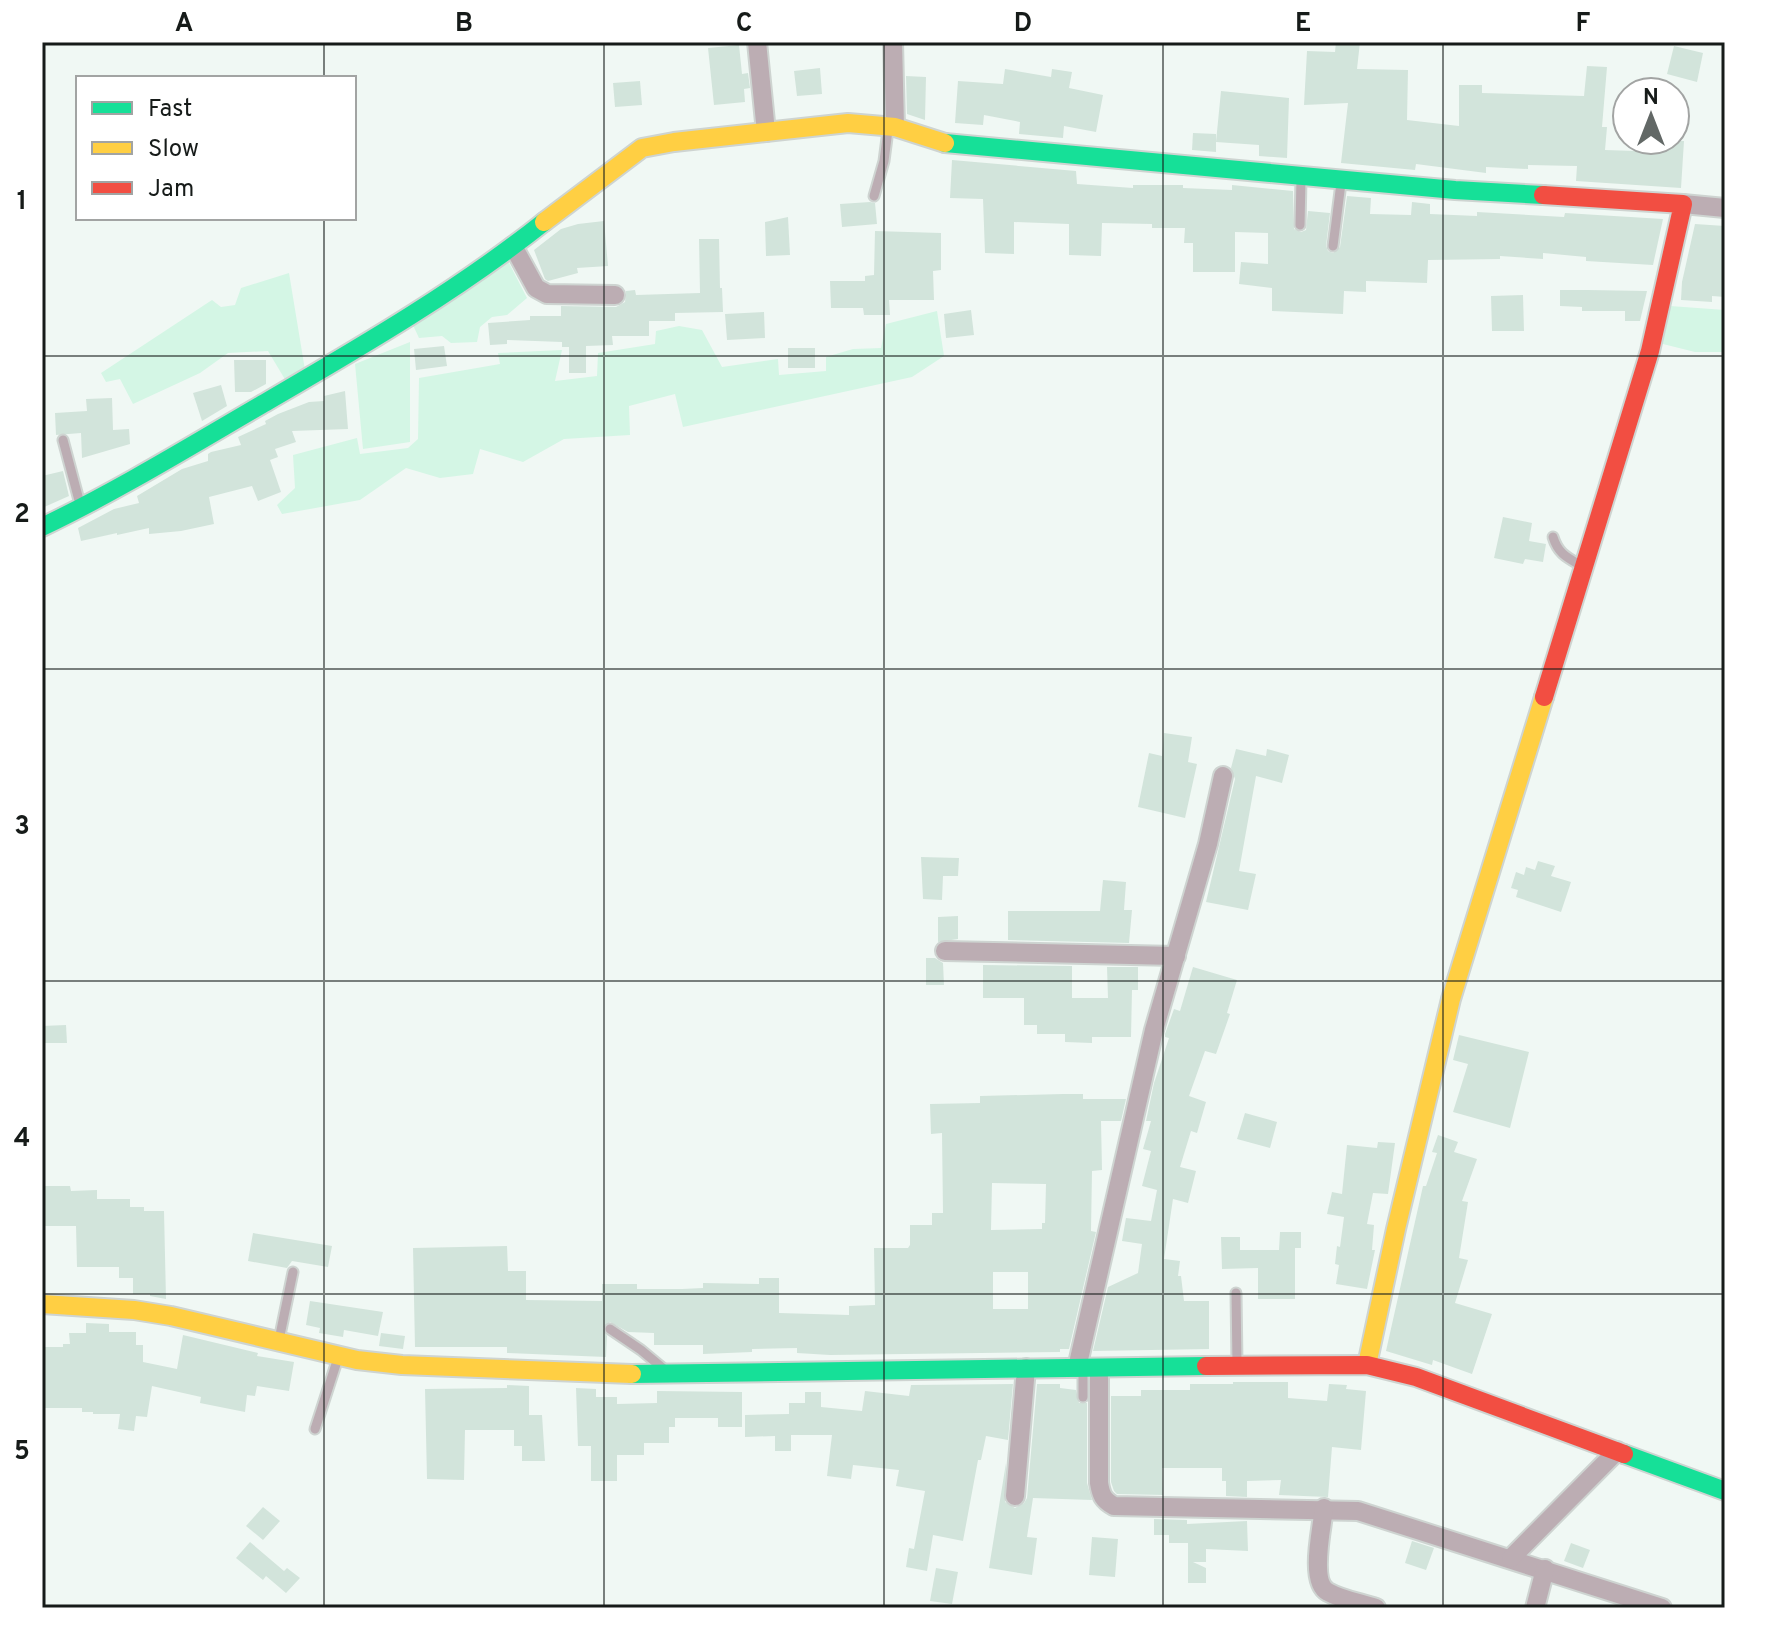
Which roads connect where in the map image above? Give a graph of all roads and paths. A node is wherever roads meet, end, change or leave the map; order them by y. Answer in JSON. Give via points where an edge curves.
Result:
{"nodes":[{"id":1,"x":757,"y":42,"type":"edge"},
{"id":2,"x":893,"y":42,"type":"edge"},
{"id":3,"x":892,"y":127,"type":"junction"},
{"id":4,"x":766,"y":132,"type":"junction"},
{"id":5,"x":1301,"y":176,"type":"junction"},
{"id":6,"x":1341,"y":179,"type":"junction"},
{"id":7,"x":874,"y":196,"type":"dead end"},
{"id":8,"x":1683,"y":204,"type":"junction"},
{"id":9,"x":1725,"y":208,"type":"edge"},
{"id":10,"x":1300,"y":225,"type":"dead end"},
{"id":11,"x":513,"y":246,"type":"junction"},
{"id":12,"x":1333,"y":246,"type":"dead end"},
{"id":13,"x":615,"y":295,"type":"dead end"},
{"id":14,"x":63,"y":440,"type":"dead end"},
{"id":15,"x":81,"y":508,"type":"junction"},
{"id":16,"x":42,"y":527,"type":"edge"},
{"id":17,"x":1553,"y":537,"type":"dead end"},
{"id":18,"x":1583,"y":567,"type":"junction"},
{"id":19,"x":1223,"y":776,"type":"dead end"},
{"id":20,"x":945,"y":951,"type":"dead end"},
{"id":21,"x":1176,"y":956,"type":"junction"},
{"id":22,"x":293,"y":1272,"type":"dead end"},
{"id":23,"x":1236,"y":1293,"type":"dead end"},
{"id":24,"x":42,"y":1304,"type":"edge"},
{"id":25,"x":610,"y":1329,"type":"dead end"},
{"id":26,"x":279,"y":1340,"type":"junction"},
{"id":27,"x":339,"y":1355,"type":"junction"},
{"id":28,"x":1367,"y":1365,"type":"junction"},
{"id":29,"x":1237,"y":1367,"type":"junction"},
{"id":30,"x":1026,"y":1368,"type":"junction"},
{"id":31,"x":1086,"y":1368,"type":"junction"},
{"id":32,"x":670,"y":1374,"type":"junction"},
{"id":33,"x":1083,"y":1397,"type":"dead end"},
{"id":34,"x":315,"y":1429,"type":"dead end"},
{"id":35,"x":1617,"y":1451,"type":"junction"},
{"id":36,"x":1725,"y":1491,"type":"edge"},
{"id":37,"x":1015,"y":1496,"type":"dead end"},
{"id":38,"x":1324,"y":1508,"type":"junction"},
{"id":39,"x":1511,"y":1558,"type":"junction"},
{"id":40,"x":1545,"y":1569,"type":"junction"},
{"id":41,"x":1376,"y":1608,"type":"edge"},
{"id":42,"x":1535,"y":1608,"type":"edge"},
{"id":43,"x":1662,"y":1608,"type":"edge"}],
"edges":[{"from":1,"to":4,"type":"street"},
{"from":2,"to":3,"type":"street"},
{"from":3,"to":4,"type":"street","via":[[848,123]]},
{"from":3,"to":5,"type":"street","via":[[945,143]]},
{"from":3,"to":7,"type":"lane"},
{"from":4,"to":11,"type":"street","via":[[642,148]]},
{"from":5,"to":6,"type":"street"},
{"from":5,"to":10,"type":"lane"},
{"from":6,"to":8,"type":"street"},
{"from":6,"to":12,"type":"lane"},
{"from":8,"to":9,"type":"street"},
{"from":8,"to":18,"type":"street","via":[[1650,351]]},
{"from":11,"to":13,"type":"street","via":[[540,291]]},
{"from":11,"to":15,"type":"street","via":[[333,363]]},
{"from":14,"to":15,"type":"lane"},
{"from":15,"to":16,"type":"street"},
{"from":17,"to":18,"type":"lane","via":[[1563,555]]},
{"from":18,"to":28,"type":"street","via":[[1451,999]]},
{"from":19,"to":21,"type":"street"},
{"from":20,"to":21,"type":"street"},
{"from":21,"to":31,"type":"street","via":[[1154,1030]]},
{"from":22,"to":26,"type":"lane"},
{"from":23,"to":29,"type":"lane"},
{"from":24,"to":26,"type":"street","via":[[134,1310]]},
{"from":25,"to":32,"type":"lane"},
{"from":26,"to":27,"type":"street"},
{"from":27,"to":32,"type":"street","via":[[380,1364]]},
{"from":27,"to":34,"type":"lane"},
{"from":28,"to":29,"type":"street"},
{"from":28,"to":35,"type":"street","via":[[1416,1377]]},
{"from":29,"to":31,"type":"street"},
{"from":30,"to":31,"type":"street"},
{"from":30,"to":32,"type":"street"},
{"from":30,"to":37,"type":"street"},
{"from":31,"to":33,"type":"lane"},
{"from":31,"to":38,"type":"street","via":[[1101,1494],[1114,1506]]},
{"from":35,"to":36,"type":"street"},
{"from":35,"to":39,"type":"street"},
{"from":38,"to":39,"type":"street","via":[[1358,1511]]},
{"from":38,"to":41,"type":"street","via":[[1319,1582],[1326,1592]]},
{"from":39,"to":40,"type":"street"},
{"from":40,"to":42,"type":"street"},
{"from":40,"to":43,"type":"street"}]}
